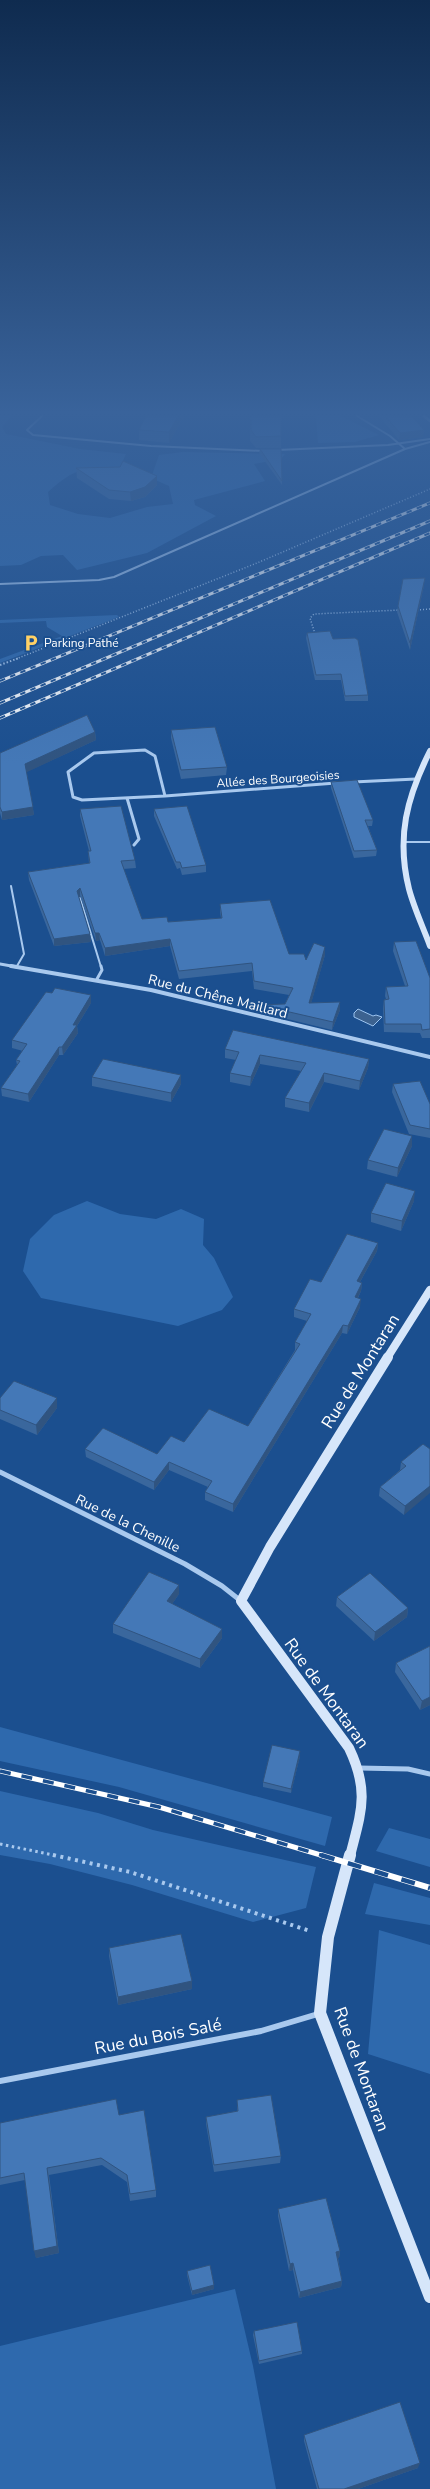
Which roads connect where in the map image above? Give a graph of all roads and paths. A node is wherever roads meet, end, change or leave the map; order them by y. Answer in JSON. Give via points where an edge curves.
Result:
{"nodes":[{"id":1,"x":216,"y":532,"type":"edge"},
{"id":2,"x":327,"y":532,"type":"edge"},
{"id":3,"x":0,"y":584,"type":"edge"},
{"id":4,"x":430,"y":609,"type":"edge"},
{"id":5,"x":406,"y":610,"type":"edge"},
{"id":6,"x":414,"y":610,"type":"edge"},
{"id":7,"x":315,"y":634,"type":"edge"},
{"id":8,"x":0,"y":665,"type":"edge"},
{"id":9,"x":430,"y":752,"type":"edge"},
{"id":10,"x":416,"y":779,"type":"junction"},
{"id":11,"x":338,"y":783,"type":"edge"},
{"id":12,"x":346,"y":783,"type":"edge"},
{"id":13,"x":165,"y":796,"type":"junction"},
{"id":14,"x":127,"y":798,"type":"junction"},
{"id":15,"x":402,"y":842,"type":"junction"},
{"id":16,"x":430,"y":842,"type":"edge"},
{"id":17,"x":134,"y":845,"type":"dead end"},
{"id":18,"x":11,"y":886,"type":"dead end"},
{"id":19,"x":80,"y":898,"type":"edge"},
{"id":20,"x":430,"y":946,"type":"edge"},
{"id":21,"x":0,"y":964,"type":"edge"},
{"id":22,"x":17,"y":966,"type":"junction"},
{"id":23,"x":98,"y":979,"type":"junction"},
{"id":24,"x":430,"y":1057,"type":"edge"},
{"id":25,"x":430,"y":1290,"type":"edge"},
{"id":26,"x":0,"y":1472,"type":"edge"},
{"id":27,"x":241,"y":1601,"type":"junction"},
{"id":28,"x":359,"y":1768,"type":"junction"},
{"id":29,"x":430,"y":1774,"type":"edge"},
{"id":30,"x":0,"y":1844,"type":"edge"},
{"id":31,"x":328,"y":1937,"type":"junction"},
{"id":32,"x":320,"y":2013,"type":"junction"},
{"id":33,"x":0,"y":2081,"type":"edge"},
{"id":34,"x":430,"y":2297,"type":"edge"}],
"edges":[{"from":1,"to":3,"type":"lane","via":[[114,577],[99,580]]},
{"from":2,"to":8,"type":"path","via":[[213,581]]},
{"from":4,"to":6,"type":"path"},
{"from":5,"to":7,"type":"path","via":[[314,614],[310,618]]},
{"from":9,"to":10,"type":"street"},
{"from":10,"to":12,"type":"street","name":"Allée des Bourgeoisies"},
{"from":10,"to":15,"type":"street","via":[[405,818]]},
{"from":11,"to":13,"type":"street","name":"Allée des Bourgeoisies"},
{"from":13,"to":14,"type":"street","name":"Allée des Bourgeoisies"},
{"from":13,"to":14,"type":"street","name":"Allée des Bourgeoisies","via":[[155,756],[145,750],[94,753],[68,772],[73,797],[82,800]]},
{"from":14,"to":17,"type":"street","via":[[139,839]]},
{"from":15,"to":16,"type":"lane"},
{"from":15,"to":20,"type":"street","via":[[409,889]]},
{"from":18,"to":22,"type":"lane","via":[[24,954]]},
{"from":19,"to":23,"type":"lane","via":[[102,970]]},
{"from":21,"to":22,"type":"street","name":"Rue du Chêne Maillard"},
{"from":22,"to":23,"type":"street","name":"Rue du Chêne Maillard"},
{"from":23,"to":24,"type":"street","name":"Rue du Chêne Maillard"},
{"from":25,"to":27,"type":"street","name":"Rue de Montaran","via":[[270,1546]]},
{"from":26,"to":27,"type":"street","name":"Rue de la Chenille","via":[[185,1564],[222,1586]]},
{"from":27,"to":28,"type":"street","name":"Rue de Montaran","via":[[332,1723]]},
{"from":28,"to":29,"type":"street","via":[[408,1769]]},
{"from":28,"to":31,"type":"street","name":"Rue de Montaran","via":[[363,1784],[363,1806]]},
{"from":30,"to":31,"type":"path","via":[[130,1872]]},
{"from":31,"to":32,"type":"street","name":"Rue de Montaran"},
{"from":32,"to":33,"type":"street","name":"Rue du Bois Salé","via":[[261,2031]]},
{"from":32,"to":34,"type":"street","name":"Rue de Montaran"}]}
